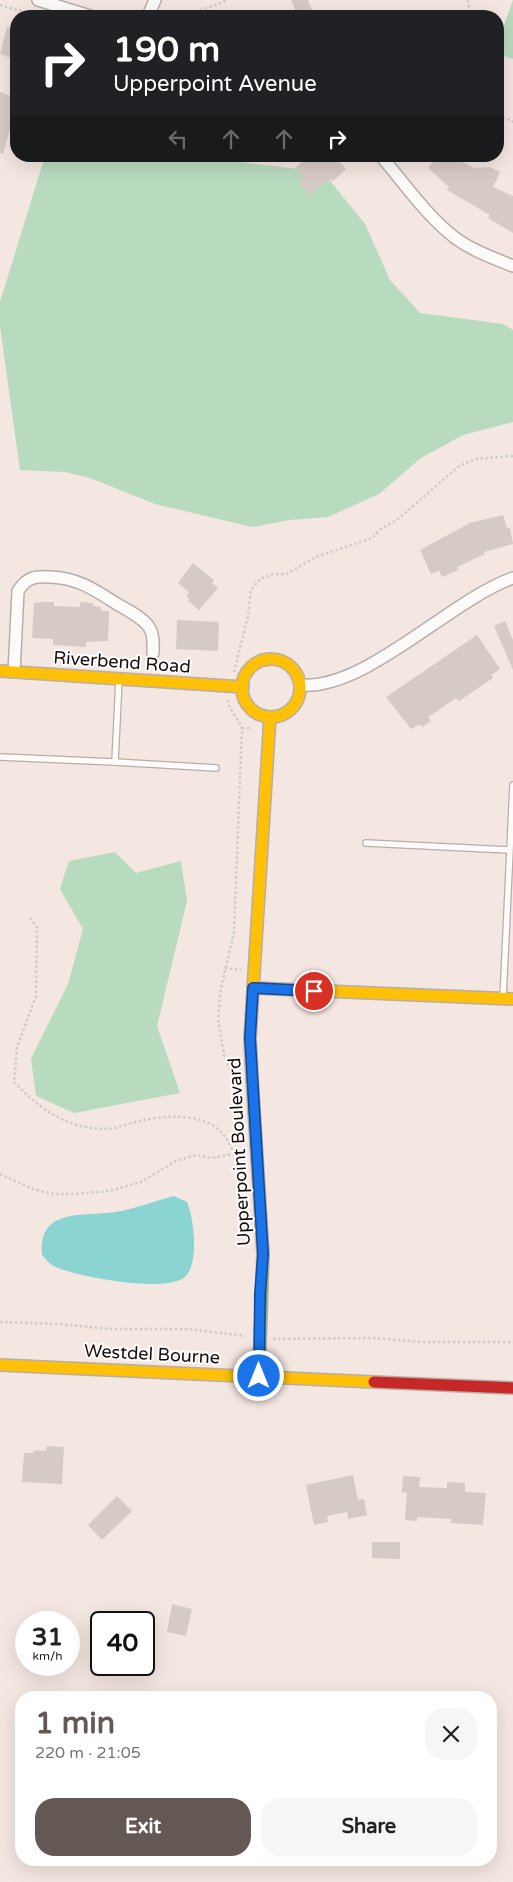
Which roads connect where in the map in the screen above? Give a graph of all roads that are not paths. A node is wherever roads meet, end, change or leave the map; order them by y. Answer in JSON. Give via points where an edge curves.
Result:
{"nodes":[{"id":1,"x":38,"y":0,"type":"edge"},
{"id":2,"x":70,"y":10,"type":"edge"},
{"id":3,"x":386,"y":162,"type":"edge"},
{"id":4,"x":513,"y":266,"type":"edge"},
{"id":5,"x":513,"y":578,"type":"edge"},
{"id":6,"x":153,"y":653,"type":"dead end"},
{"id":7,"x":0,"y":671,"type":"edge"},
{"id":8,"x":14,"y":672,"type":"junction"},
{"id":9,"x":119,"y":679,"type":"junction"},
{"id":10,"x":300,"y":685,"type":"junction"},
{"id":11,"x":243,"y":688,"type":"junction"},
{"id":12,"x":270,"y":717,"type":"junction"},
{"id":13,"x":0,"y":756,"type":"edge"},
{"id":14,"x":115,"y":762,"type":"junction"},
{"id":15,"x":216,"y":768,"type":"dead end"},
{"id":16,"x":513,"y":785,"type":"edge"},
{"id":17,"x":366,"y":843,"type":"dead end"},
{"id":18,"x":509,"y":850,"type":"junction"},
{"id":19,"x":253,"y":988,"type":"junction"},
{"id":20,"x":508,"y":998,"type":"edge"},
{"id":21,"x":0,"y":1365,"type":"edge"},
{"id":22,"x":259,"y":1376,"type":"junction"},
{"id":23,"x":513,"y":1388,"type":"edge"}],
"edges":[{"from":1,"to":2,"type":"street"},
{"from":3,"to":4,"type":"street","via":[[433,218],[454,237]]},
{"from":5,"to":10,"type":"street","via":[[481,594],[355,672],[335,682]]},
{"from":6,"to":8,"type":"street","via":[[154,636],[148,626],[134,615],[83,583],[68,578],[35,576],[24,581],[18,591]]},
{"from":7,"to":8,"type":"street","name":"Riverbend Road"},
{"from":8,"to":9,"type":"street","name":"Riverbend Road"},
{"from":9,"to":11,"type":"street","name":"Riverbend Road"},
{"from":9,"to":14,"type":"lane"},
{"from":10,"to":11,"type":"street","via":[[291,666],[280,660],[268,659],[249,669]]},
{"from":10,"to":12,"type":"street","via":[[300,695],[292,709]]},
{"from":11,"to":12,"type":"street","via":[[244,699],[249,706]]},
{"from":12,"to":19,"type":"street","name":"Upperpoint Boulevard"},
{"from":13,"to":14,"type":"lane"},
{"from":14,"to":15,"type":"lane"},
{"from":16,"to":18,"type":"lane"},
{"from":17,"to":18,"type":"lane"},
{"from":18,"to":20,"type":"lane"},
{"from":19,"to":20,"type":"street"},
{"from":19,"to":22,"type":"street","name":"Upperpoint Boulevard","via":[[250,1038],[263,1254]]},
{"from":21,"to":22,"type":"street","name":"Westdel Bourne"},
{"from":22,"to":23,"type":"street","name":"Westdel Bourne"}]}
